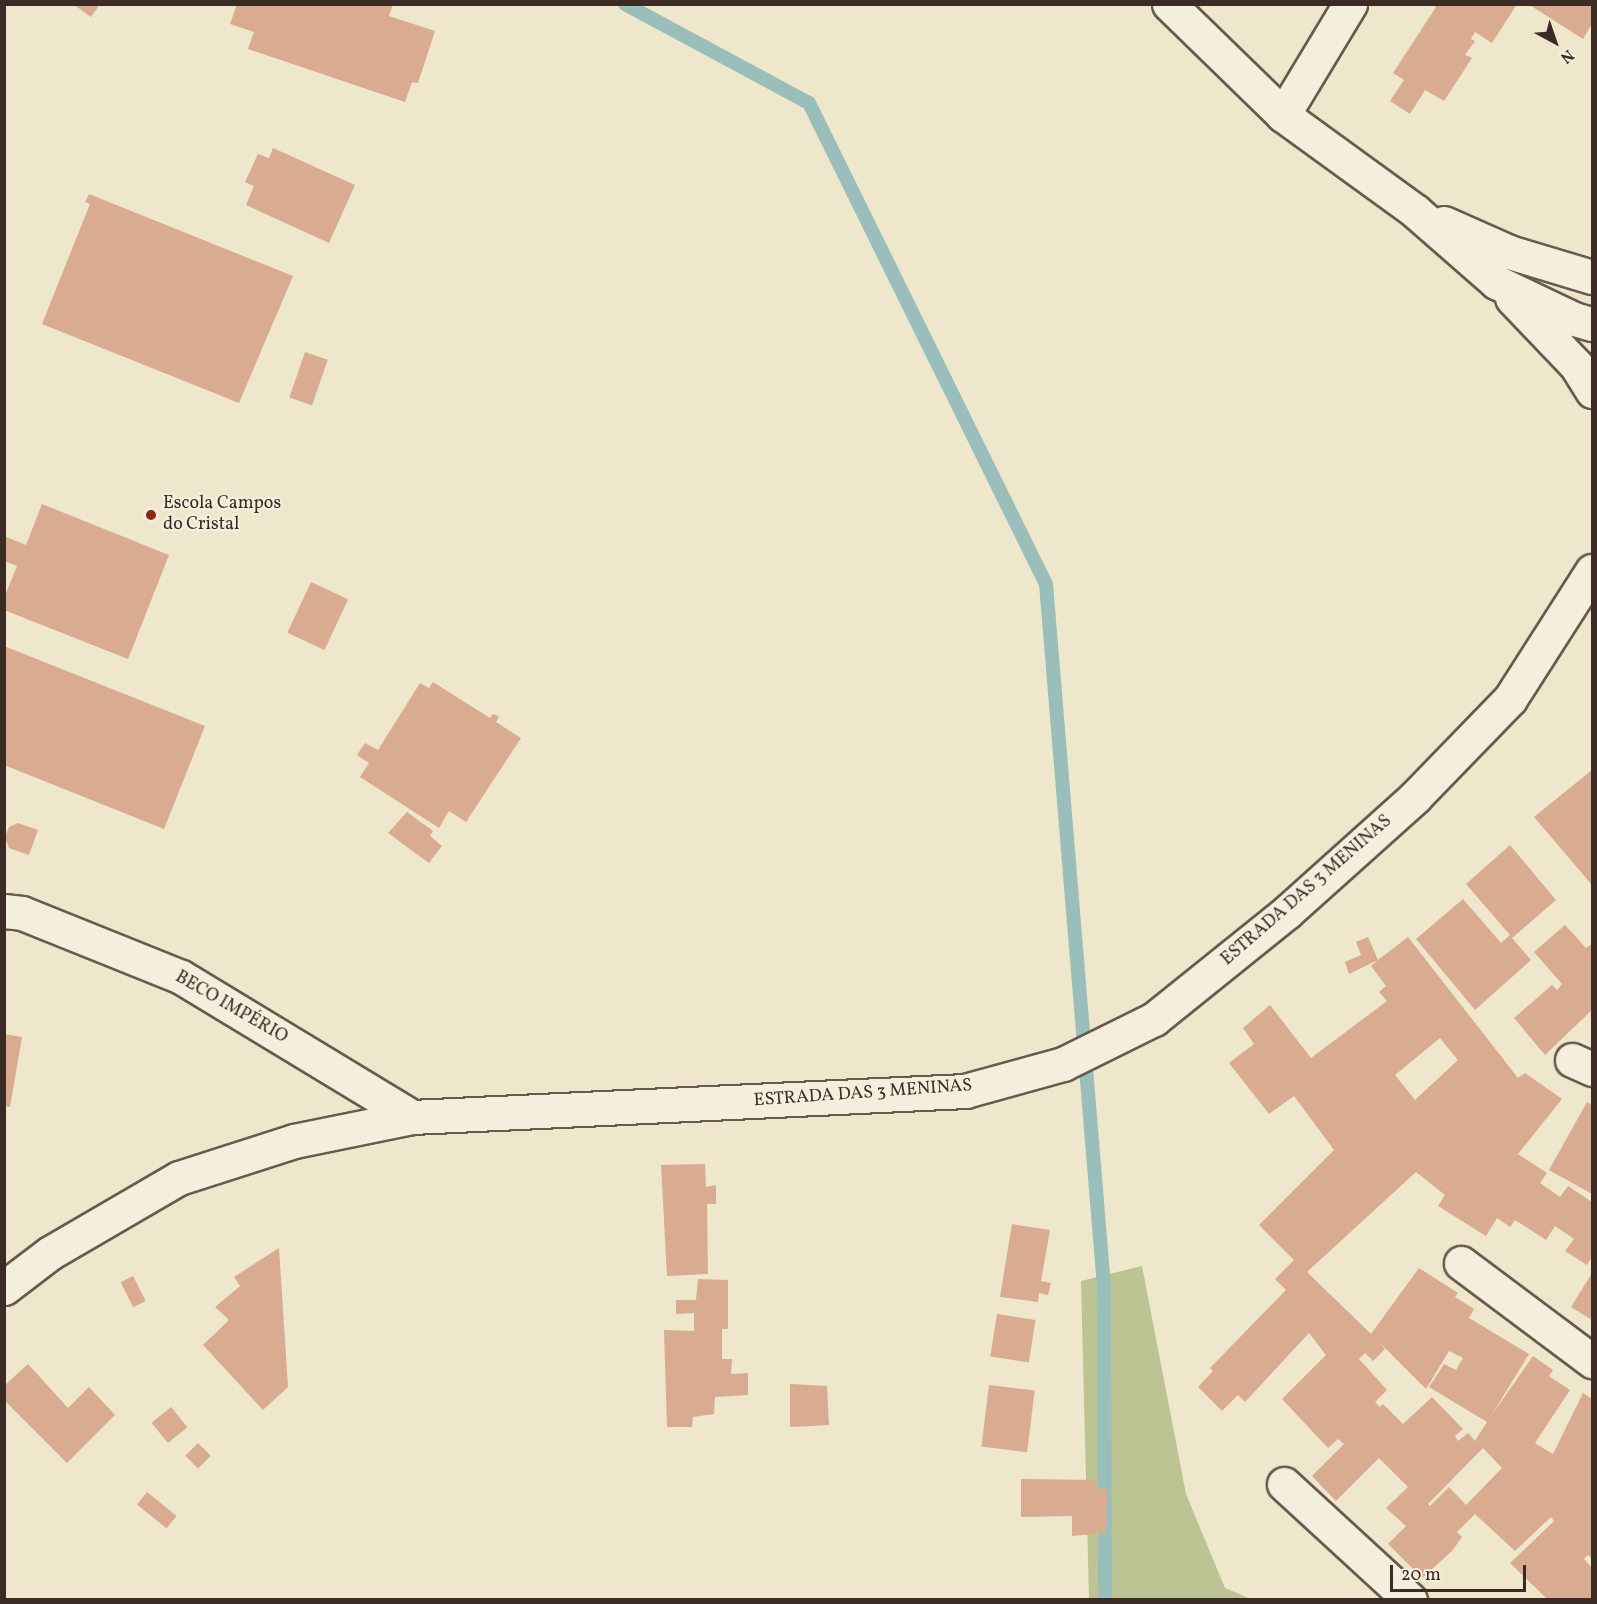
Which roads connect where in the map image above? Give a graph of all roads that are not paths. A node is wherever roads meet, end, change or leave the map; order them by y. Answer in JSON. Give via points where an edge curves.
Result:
{"nodes":[{"id":1,"x":1169,"y":4,"type":"edge"},
{"id":2,"x":1350,"y":4,"type":"edge"},
{"id":3,"x":1283,"y":115,"type":"junction"},
{"id":4,"x":1415,"y":211,"type":"junction"},
{"id":5,"x":1593,"y":277,"type":"edge"},
{"id":6,"x":1496,"y":282,"type":"junction"},
{"id":7,"x":1593,"y":324,"type":"edge"},
{"id":8,"x":1593,"y":391,"type":"edge"},
{"id":9,"x":1593,"y":571,"type":"edge"},
{"id":10,"x":4,"y":911,"type":"edge"},
{"id":11,"x":412,"y":1117,"type":"junction"},
{"id":12,"x":1461,"y":1263,"type":"dead end"},
{"id":13,"x":4,"y":1288,"type":"edge"},
{"id":14,"x":1593,"y":1360,"type":"edge"},
{"id":15,"x":1284,"y":1484,"type":"dead end"},
{"id":16,"x":1410,"y":1599,"type":"edge"}],
"edges":[{"from":1,"to":3,"type":"main road"},
{"from":2,"to":3,"type":"main road"},
{"from":3,"to":4,"type":"main road"},
{"from":4,"to":5,"type":"main road","via":[[1509,252]]},
{"from":4,"to":6,"type":"main road"},
{"from":6,"to":7,"type":"main road"},
{"from":6,"to":8,"type":"main road","via":[[1576,365]]},
{"from":9,"to":11,"type":"main road","name":"ESTRADA DAS 3 MENINAS","via":[[1510,699],[1415,797],[1287,912],[1154,1019],[1063,1064],[964,1091]]},
{"from":10,"to":11,"type":"main road","name":"BECO IMPÉRIO","via":[[22,913],[181,977]]},
{"from":11,"to":13,"type":"main road","name":"ESTRADA DAS 3 MENINAS","via":[[294,1142],[179,1178],[50,1253]]},
{"from":12,"to":14,"type":"main road"},
{"from":15,"to":16,"type":"main road"}]}
